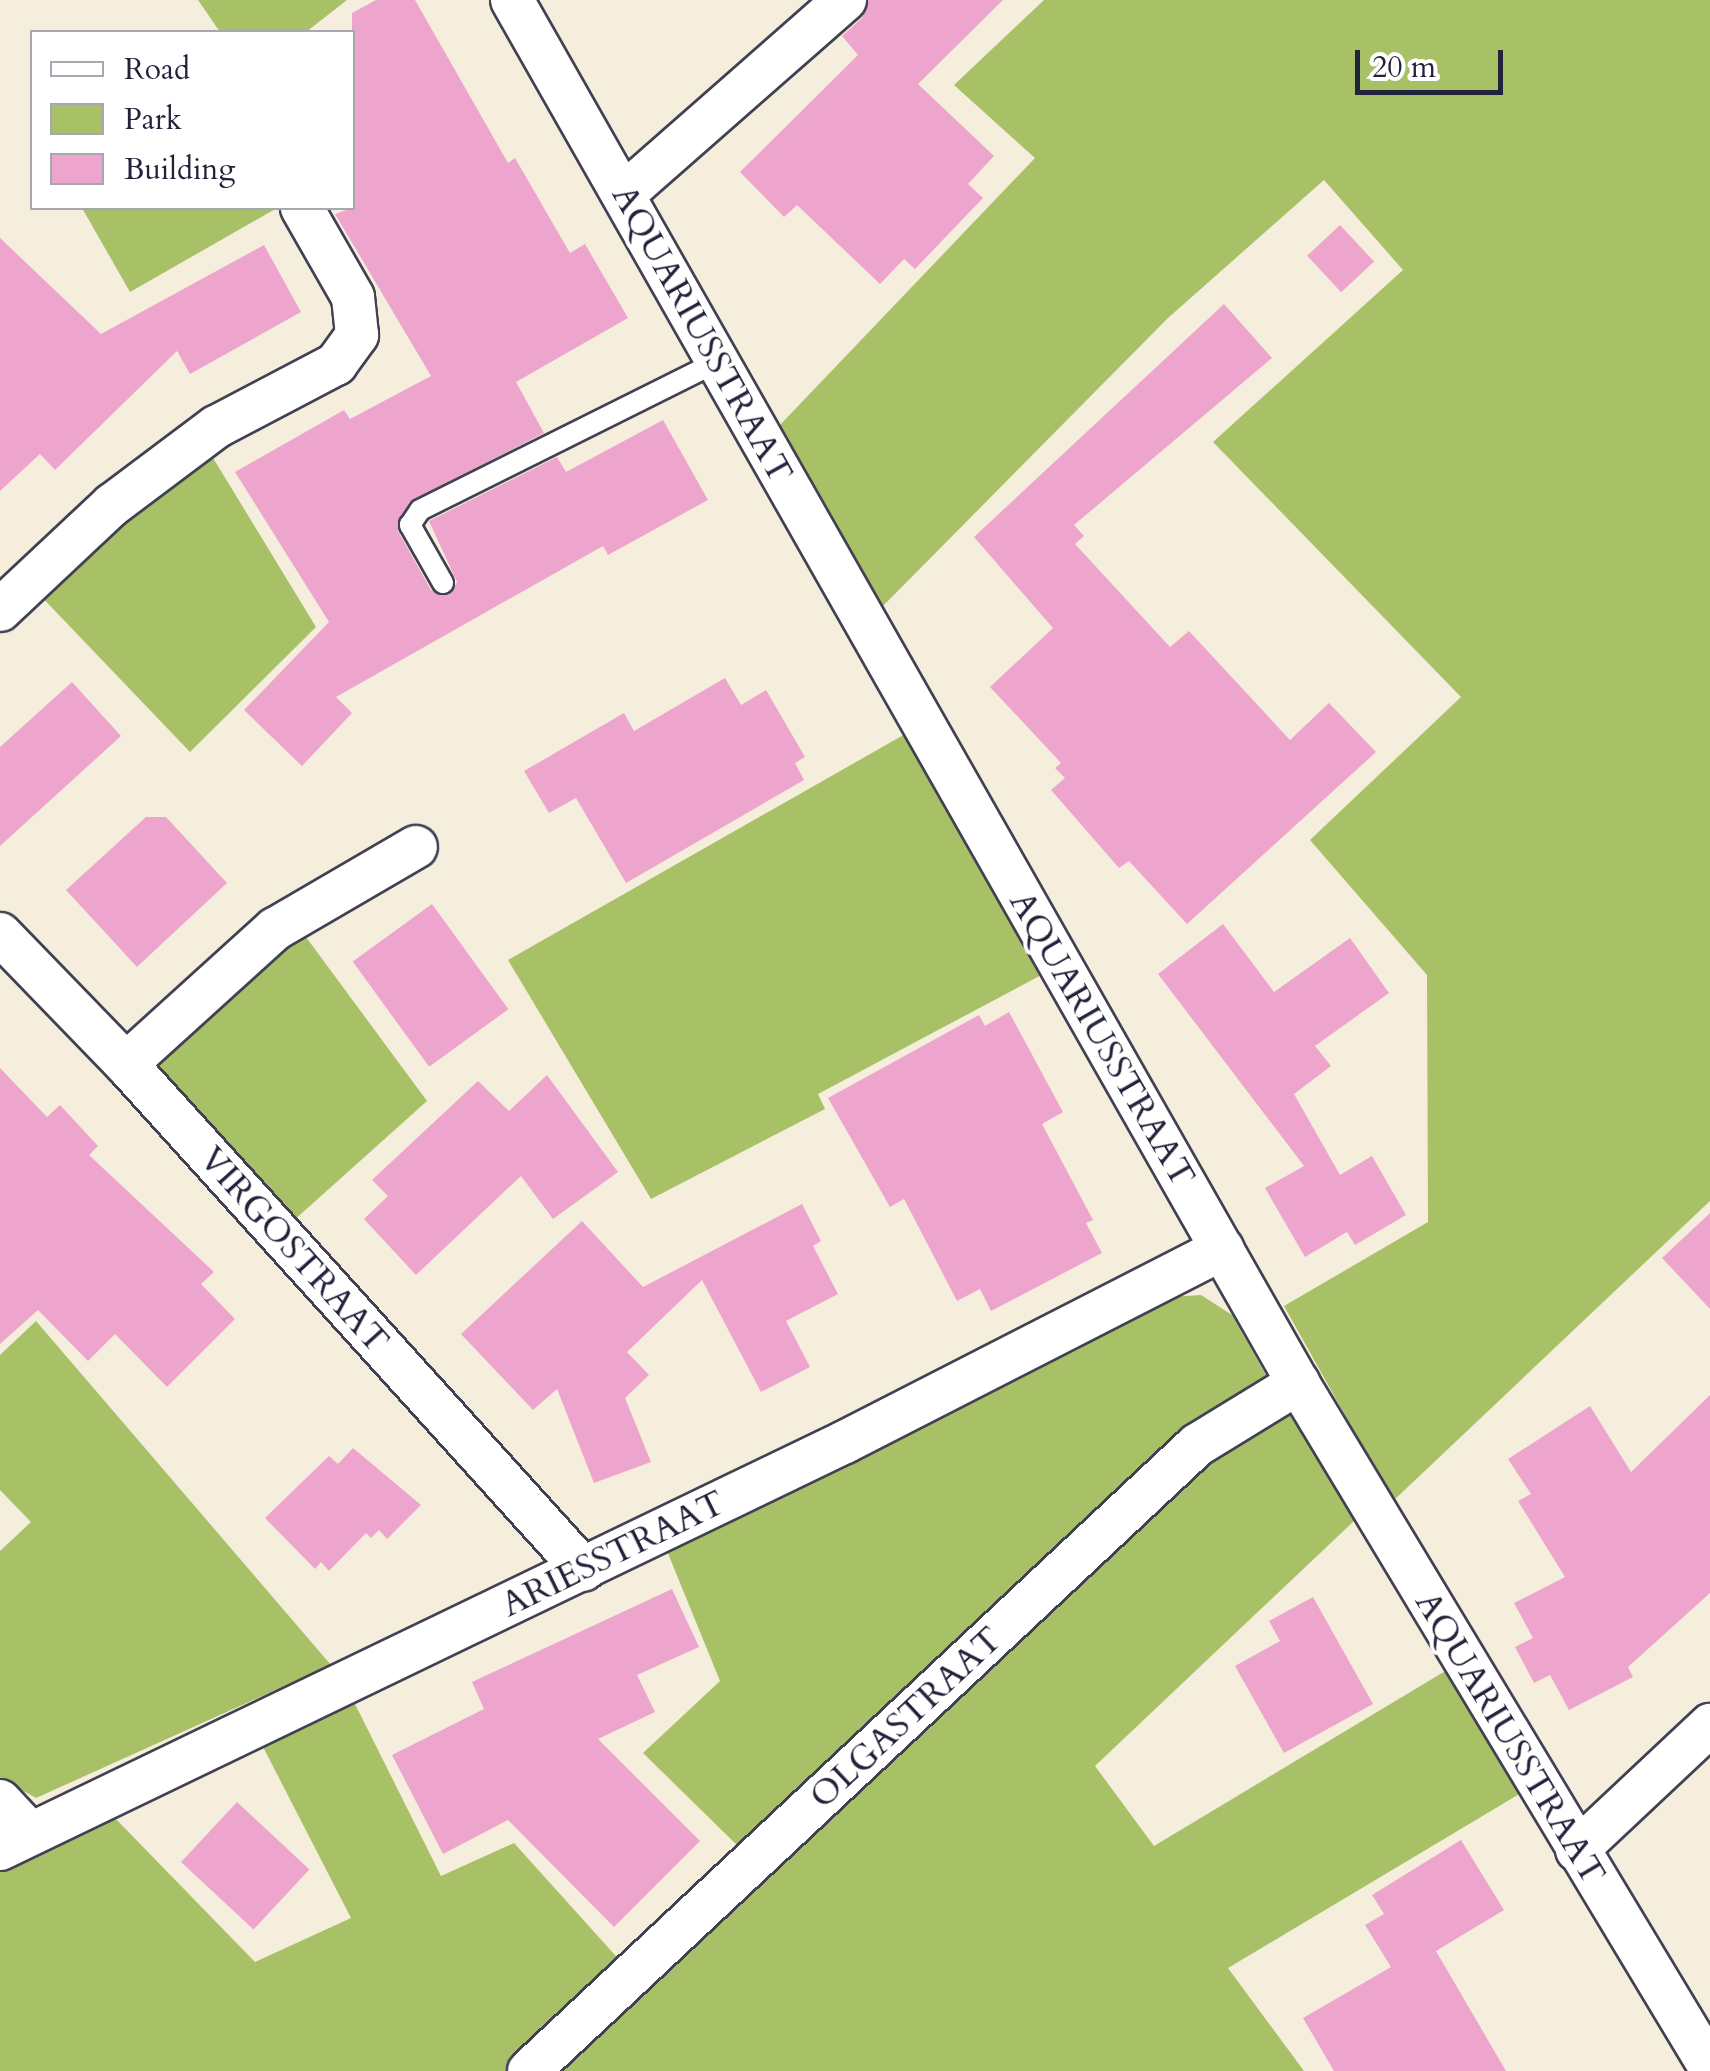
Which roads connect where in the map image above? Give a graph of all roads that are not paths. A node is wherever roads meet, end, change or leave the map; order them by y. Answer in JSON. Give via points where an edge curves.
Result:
{"nodes":[{"id":1,"x":512,"y":0,"type":"edge"},
{"id":2,"x":844,"y":0,"type":"edge"},
{"id":3,"x":625,"y":193,"type":"junction"},
{"id":4,"x":303,"y":210,"type":"edge"},
{"id":5,"x":716,"y":362,"type":"junction"},
{"id":6,"x":443,"y":583,"type":"dead end"},
{"id":7,"x":0,"y":610,"type":"edge"},
{"id":8,"x":416,"y":847,"type":"dead end"},
{"id":9,"x":0,"y":934,"type":"edge"},
{"id":10,"x":126,"y":1064,"type":"junction"},
{"id":11,"x":1222,"y":1249,"type":"junction"},
{"id":12,"x":1298,"y":1384,"type":"junction"},
{"id":13,"x":584,"y":1570,"type":"junction"},
{"id":14,"x":1710,"y":1725,"type":"edge"},
{"id":15,"x":9,"y":1827,"type":"edge"},
{"id":16,"x":1576,"y":1850,"type":"junction"},
{"id":17,"x":1710,"y":2066,"type":"edge"},
{"id":18,"x":528,"y":2071,"type":"edge"}],
"edges":[{"from":1,"to":3,"type":"street","name":"AQUARIUSSTRAAT"},
{"from":2,"to":3,"type":"street"},
{"from":3,"to":5,"type":"street","name":"AQUARIUSSTRAAT"},
{"from":4,"to":7,"type":"street","via":[[353,296],[357,334],[336,364],[216,427],[112,505]]},
{"from":5,"to":6,"type":"lane","via":[[420,510],[410,525]]},
{"from":5,"to":11,"type":"street","name":"AQUARIUSSTRAAT"},
{"from":8,"to":10,"type":"street","via":[[275,929]]},
{"from":9,"to":10,"type":"street","name":"VIRGOSTRAAT"},
{"from":10,"to":13,"type":"street","name":"VIRGOSTRAAT"},
{"from":11,"to":12,"type":"street","name":"AQUARIUSSTRAAT"},
{"from":11,"to":13,"type":"street","name":"ARIESSTRAAT"},
{"from":12,"to":16,"type":"street","name":"AQUARIUSSTRAAT"},
{"from":12,"to":18,"type":"street","name":"OLGASTRAAT","via":[[1198,1445]]},
{"from":13,"to":15,"type":"street","name":"ARIESSTRAAT"},
{"from":14,"to":16,"type":"street"},
{"from":16,"to":17,"type":"street","name":"AQUARIUSSTRAAT"}]}
